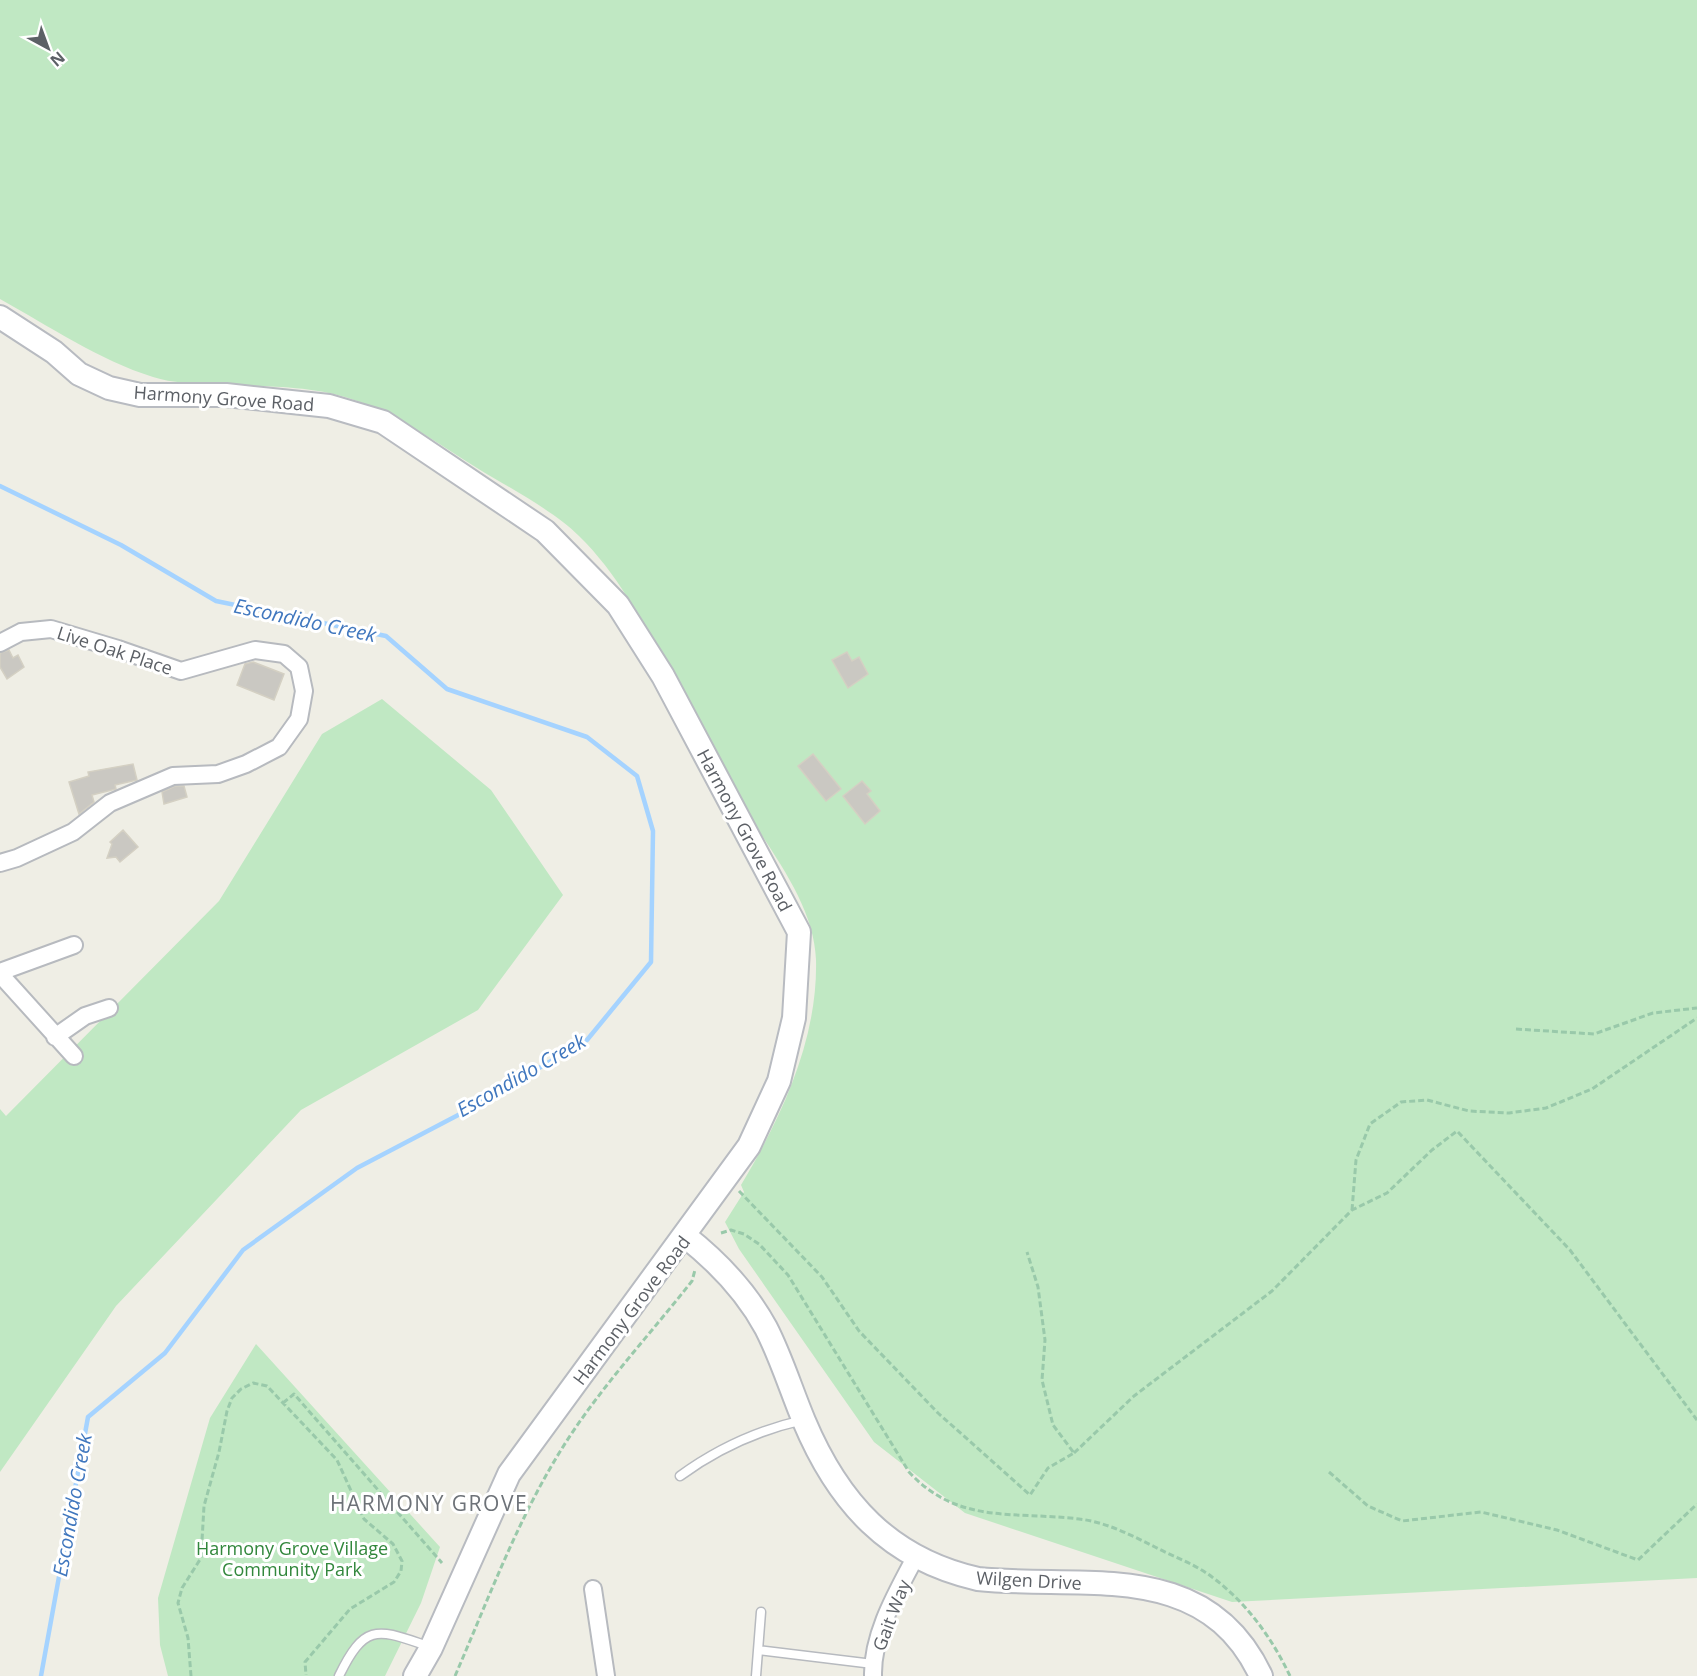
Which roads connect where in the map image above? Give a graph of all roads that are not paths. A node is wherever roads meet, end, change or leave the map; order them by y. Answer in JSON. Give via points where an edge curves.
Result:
{"nodes":[{"id":1,"x":0,"y":316,"type":"edge"},
{"id":2,"x":0,"y":643,"type":"edge"},
{"id":3,"x":0,"y":862,"type":"edge"},
{"id":4,"x":74,"y":945,"type":"dead end"},
{"id":5,"x":0,"y":973,"type":"edge"},
{"id":6,"x":109,"y":1008,"type":"dead end"},
{"id":7,"x":56,"y":1037,"type":"junction"},
{"id":8,"x":74,"y":1056,"type":"dead end"},
{"id":9,"x":686,"y":1236,"type":"junction"},
{"id":10,"x":804,"y":1420,"type":"junction"},
{"id":11,"x":680,"y":1476,"type":"dead end"},
{"id":12,"x":915,"y":1556,"type":"junction"},
{"id":13,"x":593,"y":1589,"type":"dead end"},
{"id":14,"x":761,"y":1612,"type":"dead end"},
{"id":15,"x":431,"y":1647,"type":"junction"},
{"id":16,"x":758,"y":1650,"type":"junction"},
{"id":17,"x":873,"y":1670,"type":"edge"},
{"id":18,"x":339,"y":1676,"type":"edge"},
{"id":19,"x":415,"y":1676,"type":"edge"},
{"id":20,"x":606,"y":1676,"type":"edge"},
{"id":21,"x":756,"y":1676,"type":"edge"},
{"id":22,"x":1261,"y":1676,"type":"edge"}],
"edges":[{"from":1,"to":9,"type":"main road","name":"Harmony Grove Road","via":[[54,352],[79,375],[109,388],[140,395],[226,395],[329,406],[383,422],[544,531],[618,605],[663,676],[799,932],[794,1018],[779,1081],[749,1146]]},
{"from":2,"to":3,"type":"street","name":"Live Oak Place","via":[[21,632],[51,629],[181,671],[255,650],[284,654],[299,667],[304,691],[299,719],[279,747],[218,774],[174,776],[110,803],[73,832]]},
{"from":4,"to":5,"type":"street"},
{"from":5,"to":7,"type":"street"},
{"from":6,"to":7,"type":"street","via":[[85,1016]]},
{"from":7,"to":8,"type":"street"},
{"from":9,"to":10,"type":"main road","name":"Wilgen Drive","via":[[732,1278],[760,1320]]},
{"from":9,"to":15,"type":"main road","name":"Harmony Grove Road","via":[[509,1474]]},
{"from":10,"to":11,"type":"lane","via":[[769,1427],[697,1463]]},
{"from":10,"to":12,"type":"main road","name":"Wilgen Drive","via":[[832,1477],[852,1505],[875,1528]]},
{"from":12,"to":17,"type":"street","name":"Gait Way","via":[[885,1620]]},
{"from":12,"to":22,"type":"main road","name":"Wilgen Drive","via":[[978,1579],[1108,1584],[1167,1592],[1191,1601],[1227,1628],[1249,1653]]},
{"from":13,"to":20,"type":"street"},
{"from":14,"to":16,"type":"lane"},
{"from":15,"to":18,"type":"lane","via":[[390,1633],[373,1634],[356,1645]]},
{"from":15,"to":19,"type":"main road","name":"Harmony Grove Road"},
{"from":16,"to":17,"type":"lane"},
{"from":16,"to":21,"type":"lane"}]}
